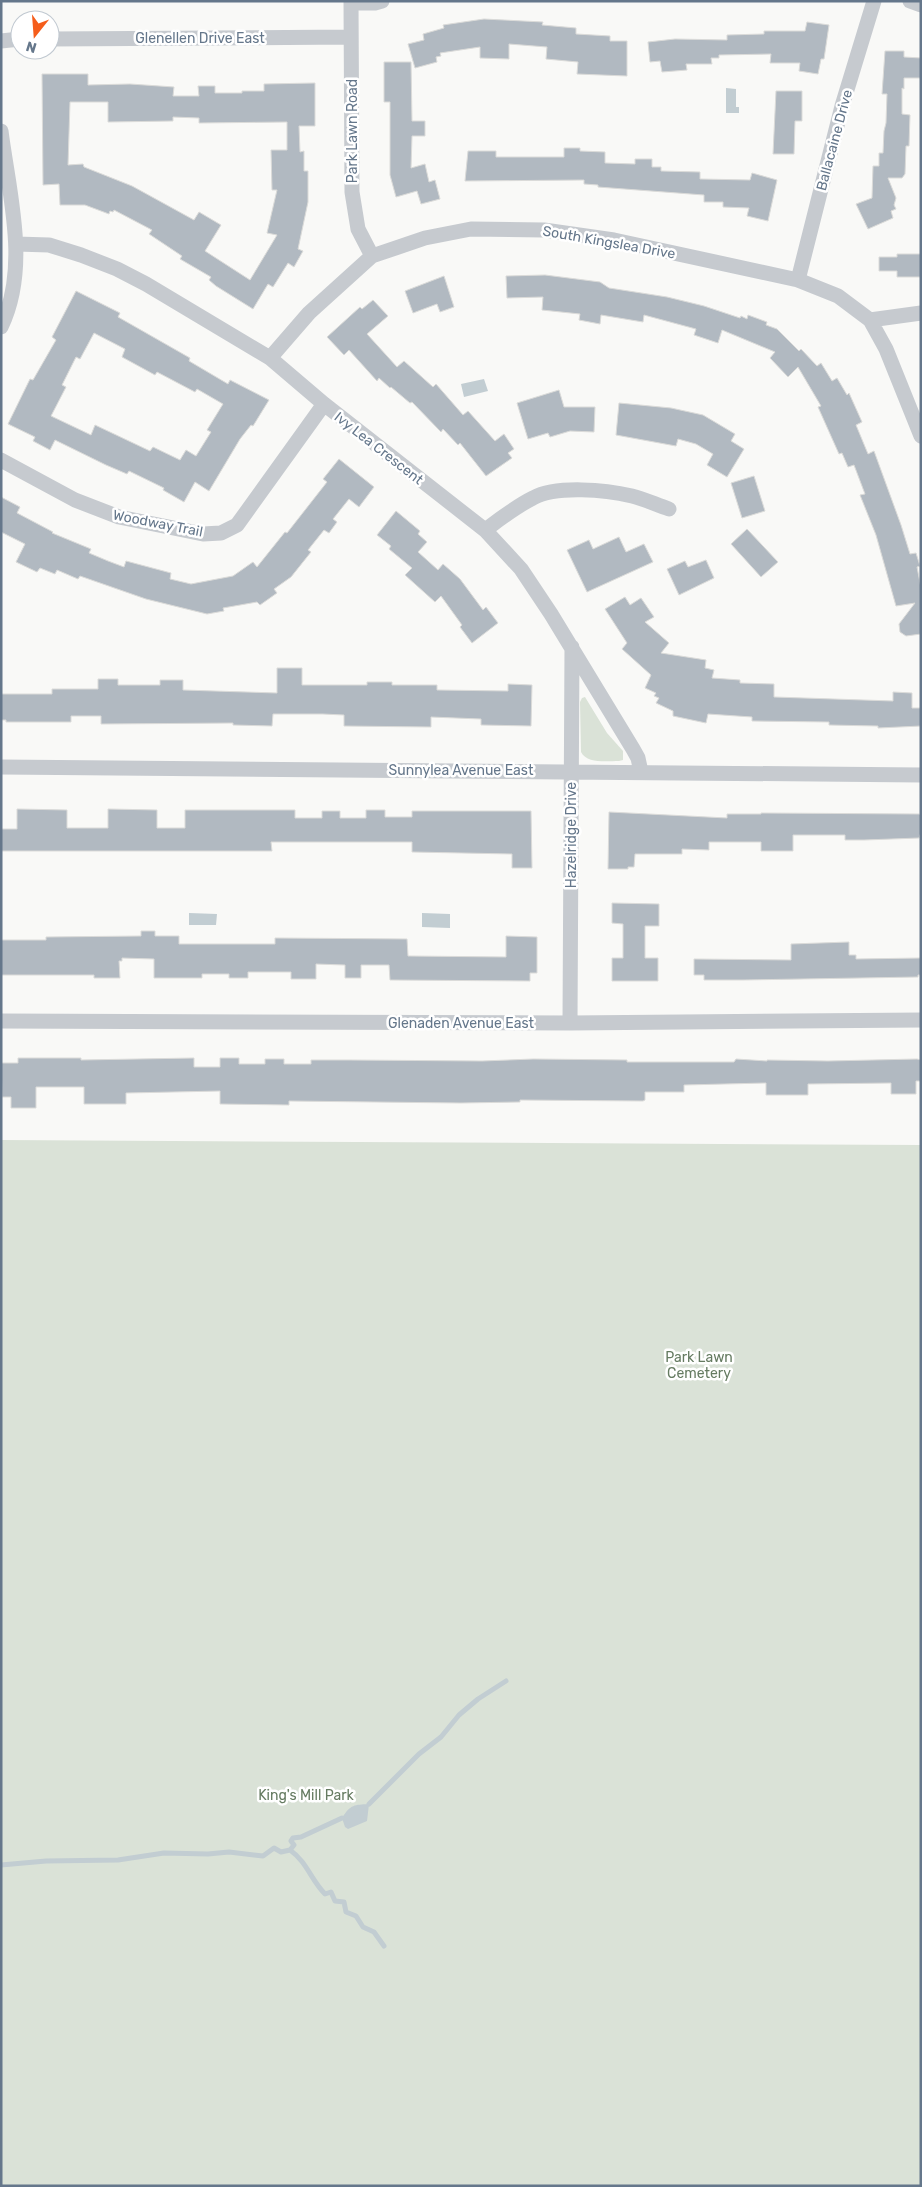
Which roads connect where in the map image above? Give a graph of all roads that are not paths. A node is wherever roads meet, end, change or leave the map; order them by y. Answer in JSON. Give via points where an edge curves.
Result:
{"nodes":[{"id":1,"x":382,"y":1,"type":"edge"},
{"id":2,"x":874,"y":1,"type":"edge"},
{"id":3,"x":910,"y":1,"type":"edge"},
{"id":4,"x":351,"y":2,"type":"edge"},
{"id":5,"x":921,"y":6,"type":"edge"},
{"id":6,"x":351,"y":38,"type":"junction"},
{"id":7,"x":60,"y":39,"type":"edge"},
{"id":8,"x":1,"y":131,"type":"edge"},
{"id":9,"x":16,"y":244,"type":"junction"},
{"id":10,"x":372,"y":256,"type":"junction"},
{"id":11,"x":798,"y":280,"type":"junction"},
{"id":12,"x":921,"y":313,"type":"edge"},
{"id":13,"x":870,"y":320,"type":"junction"},
{"id":14,"x":1,"y":327,"type":"edge"},
{"id":15,"x":270,"y":358,"type":"junction"},
{"id":16,"x":324,"y":404,"type":"junction"},
{"id":17,"x":921,"y":436,"type":"edge"},
{"id":18,"x":1,"y":460,"type":"edge"},
{"id":19,"x":668,"y":509,"type":"dead end"},
{"id":20,"x":485,"y":530,"type":"junction"},
{"id":21,"x":572,"y":647,"type":"junction"},
{"id":22,"x":1,"y":768,"type":"edge"},
{"id":23,"x":571,"y":771,"type":"junction"},
{"id":24,"x":641,"y":772,"type":"junction"},
{"id":25,"x":921,"y":775,"type":"edge"},
{"id":26,"x":921,"y":1020,"type":"edge"},
{"id":27,"x":1,"y":1021,"type":"edge"},
{"id":28,"x":570,"y":1023,"type":"junction"}],
"edges":[{"from":1,"to":4,"type":"street"},
{"from":2,"to":11,"type":"street","name":"Ballacaine Drive","via":[[842,106]]},
{"from":3,"to":5,"type":"street"},
{"from":4,"to":6,"type":"street","name":"Park Lawn Road"},
{"from":6,"to":7,"type":"street","name":"Glenellen Drive East"},
{"from":6,"to":10,"type":"street","name":"Park Lawn Road","via":[[354,208],[358,228]]},
{"from":8,"to":9,"type":"street"},
{"from":9,"to":14,"type":"street","via":[[12,297]]},
{"from":9,"to":15,"type":"street","name":"Ivy Lea Crescent","via":[[49,246],[117,269]]},
{"from":10,"to":11,"type":"street","name":"South Kingslea Drive","via":[[425,238],[471,229],[544,230],[614,240]]},
{"from":10,"to":15,"type":"street","name":"South Kingslea Drive","via":[[308,313]]},
{"from":11,"to":13,"type":"street","name":"South Kingslea Drive","via":[[838,296]]},
{"from":12,"to":13,"type":"street"},
{"from":13,"to":17,"type":"street","via":[[886,349]]},
{"from":15,"to":16,"type":"street","name":"Ivy Lea Crescent"},
{"from":16,"to":18,"type":"street","name":"Woodway Trail","via":[[237,525],[222,532],[203,534],[119,517],[75,500]]},
{"from":16,"to":20,"type":"street","name":"Ivy Lea Crescent"},
{"from":19,"to":20,"type":"street","via":[[613,492],[552,492],[533,497],[515,507]]},
{"from":20,"to":21,"type":"street","name":"Ivy Lea Crescent","via":[[521,569]]},
{"from":21,"to":23,"type":"street","name":"Hazelridge Drive"},
{"from":21,"to":24,"type":"street","name":"Ivy Lea Crescent","via":[[638,758]]},
{"from":22,"to":23,"type":"street","name":"Sunnylea Avenue East"},
{"from":23,"to":24,"type":"street","name":"Sunnylea Avenue East"},
{"from":23,"to":28,"type":"street","name":"Hazelridge Drive"},
{"from":24,"to":25,"type":"street","name":"Sunnylea Avenue East"},
{"from":26,"to":28,"type":"street","name":"Glenaden Avenue East"},
{"from":27,"to":28,"type":"street","name":"Glenaden Avenue East"}]}
